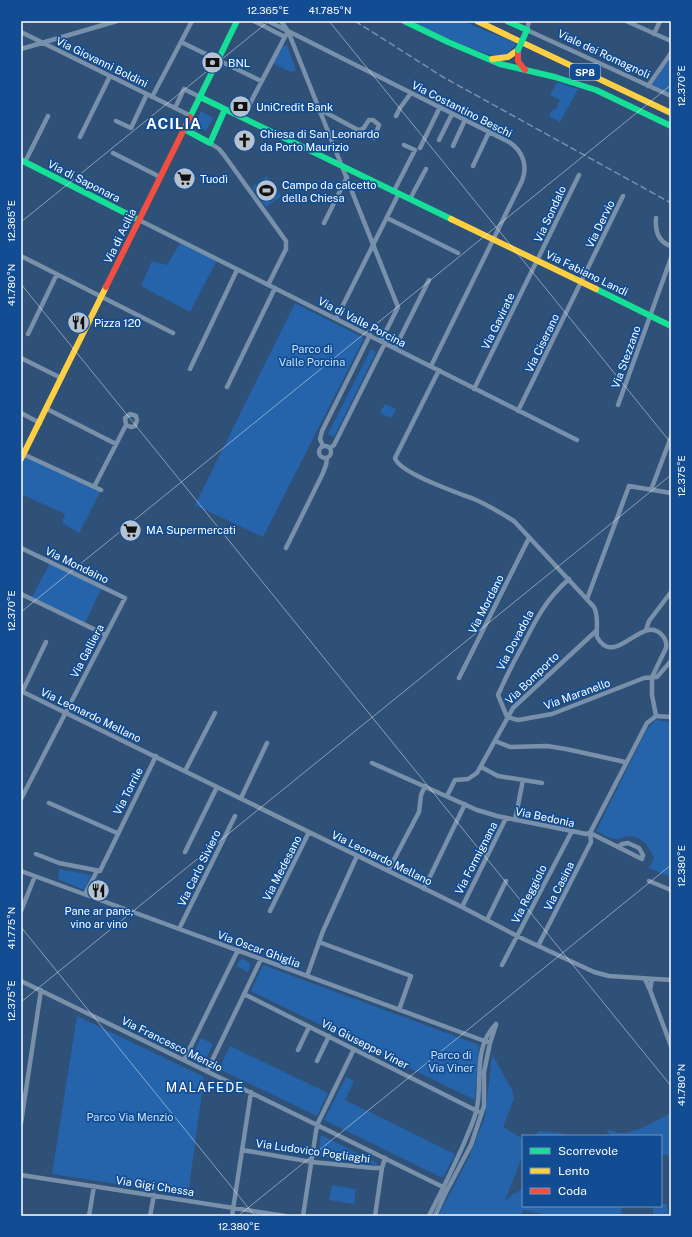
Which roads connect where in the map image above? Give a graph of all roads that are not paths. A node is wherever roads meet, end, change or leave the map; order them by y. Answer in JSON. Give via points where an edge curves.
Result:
{"nodes":[{"id":1,"x":116,"y":21,"type":"edge"},
{"id":2,"x":192,"y":21,"type":"edge"},
{"id":3,"x":237,"y":21,"type":"edge"},
{"id":4,"x":254,"y":21,"type":"edge"},
{"id":5,"x":268,"y":21,"type":"edge"},
{"id":6,"x":281,"y":21,"type":"edge"},
{"id":7,"x":405,"y":21,"type":"edge"},
{"id":8,"x":469,"y":21,"type":"edge"},
{"id":9,"x":477,"y":21,"type":"edge"},
{"id":10,"x":507,"y":21,"type":"edge"},
{"id":11,"x":529,"y":21,"type":"edge"},
{"id":12,"x":626,"y":21,"type":"edge"},
{"id":13,"x":660,"y":21,"type":"edge"},
{"id":14,"x":527,"y":30,"type":"junction"},
{"id":15,"x":288,"y":31,"type":"junction"},
{"id":16,"x":499,"y":31,"type":"junction"},
{"id":17,"x":21,"y":32,"type":"edge"},
{"id":18,"x":654,"y":34,"type":"junction"},
{"id":19,"x":285,"y":37,"type":"junction"},
{"id":20,"x":671,"y":41,"type":"edge"},
{"id":21,"x":181,"y":42,"type":"junction"},
{"id":22,"x":42,"y":43,"type":"junction"},
{"id":23,"x":21,"y":49,"type":"edge"},
{"id":24,"x":518,"y":50,"type":"junction"},
{"id":25,"x":671,"y":53,"type":"edge"},
{"id":26,"x":488,"y":59,"type":"junction"},
{"id":27,"x":218,"y":60,"type":"junction"},
{"id":28,"x":526,"y":70,"type":"junction"},
{"id":29,"x":110,"y":76,"type":"junction"},
{"id":30,"x":261,"y":81,"type":"junction"},
{"id":31,"x":648,"y":86,"type":"junction"},
{"id":32,"x":411,"y":93,"type":"junction"},
{"id":33,"x":147,"y":94,"type":"junction"},
{"id":34,"x":671,"y":96,"type":"edge"},
{"id":35,"x":152,"y":97,"type":"junction"},
{"id":36,"x":200,"y":97,"type":"junction"},
{"id":37,"x":175,"y":108,"type":"junction"},
{"id":38,"x":440,"y":108,"type":"junction"},
{"id":39,"x":225,"y":109,"type":"junction"},
{"id":40,"x":319,"y":109,"type":"junction"},
{"id":41,"x":671,"y":113,"type":"edge"},
{"id":42,"x":452,"y":114,"type":"junction"},
{"id":43,"x":48,"y":116,"type":"dead end"},
{"id":44,"x":190,"y":116,"type":"junction"},
{"id":45,"x":396,"y":116,"type":"dead end"},
{"id":46,"x":243,"y":117,"type":"junction"},
{"id":47,"x":465,"y":120,"type":"junction"},
{"id":48,"x":116,"y":121,"type":"dead end"},
{"id":49,"x":671,"y":126,"type":"edge"},
{"id":50,"x":184,"y":129,"type":"junction"},
{"id":51,"x":489,"y":132,"type":"junction"},
{"id":52,"x":80,"y":137,"type":"dead end"},
{"id":53,"x":374,"y":138,"type":"dead end"},
{"id":54,"x":439,"y":140,"type":"dead end"},
{"id":55,"x":210,"y":143,"type":"junction"},
{"id":56,"x":404,"y":145,"type":"dead end"},
{"id":57,"x":453,"y":146,"type":"dead end"},
{"id":58,"x":420,"y":148,"type":"dead end"},
{"id":59,"x":113,"y":153,"type":"dead end"},
{"id":60,"x":23,"y":161,"type":"edge"},
{"id":61,"x":342,"y":165,"type":"junction"},
{"id":62,"x":473,"y":166,"type":"dead end"},
{"id":63,"x":426,"y":170,"type":"dead end"},
{"id":64,"x":578,"y":175,"type":"dead end"},
{"id":65,"x":160,"y":177,"type":"junction"},
{"id":66,"x":347,"y":177,"type":"junction"},
{"id":67,"x":397,"y":192,"type":"junction"},
{"id":68,"x":623,"y":196,"type":"dead end"},
{"id":69,"x":410,"y":199,"type":"junction"},
{"id":70,"x":387,"y":218,"type":"junction"},
{"id":71,"x":656,"y":218,"type":"dead end"},
{"id":72,"x":139,"y":220,"type":"junction"},
{"id":73,"x":324,"y":223,"type":"dead end"},
{"id":74,"x":494,"y":239,"type":"junction"},
{"id":75,"x":374,"y":244,"type":"junction"},
{"id":76,"x":671,"y":246,"type":"edge"},
{"id":77,"x":458,"y":253,"type":"dead end"},
{"id":78,"x":21,"y":256,"type":"edge"},
{"id":79,"x":671,"y":258,"type":"edge"},
{"id":80,"x":538,"y":260,"type":"junction"},
{"id":81,"x":238,"y":270,"type":"junction"},
{"id":82,"x":57,"y":274,"type":"junction"},
{"id":83,"x":428,"y":280,"type":"dead end"},
{"id":84,"x":582,"y":282,"type":"junction"},
{"id":85,"x":268,"y":285,"type":"junction"},
{"id":86,"x":275,"y":288,"type":"junction"},
{"id":87,"x":101,"y":297,"type":"junction"},
{"id":88,"x":650,"y":316,"type":"junction"},
{"id":89,"x":336,"y":319,"type":"junction"},
{"id":90,"x":671,"y":326,"type":"edge"},
{"id":91,"x":173,"y":333,"type":"dead end"},
{"id":92,"x":28,"y":334,"type":"dead end"},
{"id":93,"x":370,"y":335,"type":"junction"},
{"id":94,"x":383,"y":342,"type":"junction"},
{"id":95,"x":395,"y":348,"type":"junction"},
{"id":96,"x":21,"y":358,"type":"edge"},
{"id":97,"x":431,"y":366,"type":"junction"},
{"id":98,"x":190,"y":369,"type":"dead end"},
{"id":99,"x":439,"y":370,"type":"junction"},
{"id":100,"x":61,"y":378,"type":"junction"},
{"id":101,"x":227,"y":388,"type":"dead end"},
{"id":102,"x":474,"y":389,"type":"junction"},
{"id":103,"x":618,"y":405,"type":"dead end"},
{"id":104,"x":47,"y":409,"type":"junction"},
{"id":105,"x":518,"y":411,"type":"junction"},
{"id":106,"x":21,"y":413,"type":"edge"},
{"id":107,"x":40,"y":423,"type":"junction"},
{"id":108,"x":126,"y":425,"type":"dead end"},
{"id":109,"x":671,"y":437,"type":"edge"},
{"id":110,"x":577,"y":440,"type":"dead end"},
{"id":111,"x":116,"y":444,"type":"junction"},
{"id":112,"x":323,"y":446,"type":"junction"},
{"id":113,"x":330,"y":448,"type":"junction"},
{"id":114,"x":22,"y":457,"type":"edge"},
{"id":115,"x":327,"y":458,"type":"junction"},
{"id":116,"x":94,"y":487,"type":"junction"},
{"id":117,"x":101,"y":490,"type":"dead end"},
{"id":118,"x":651,"y":490,"type":"junction"},
{"id":119,"x":671,"y":493,"type":"edge"},
{"id":120,"x":530,"y":538,"type":"junction"},
{"id":121,"x":21,"y":548,"type":"edge"},
{"id":122,"x":286,"y":548,"type":"dead end"},
{"id":123,"x":569,"y":579,"type":"junction"},
{"id":124,"x":671,"y":592,"type":"edge"},
{"id":125,"x":21,"y":594,"type":"edge"},
{"id":126,"x":125,"y":598,"type":"joint"},
{"id":127,"x":587,"y":599,"type":"junction"},
{"id":128,"x":646,"y":630,"type":"junction"},
{"id":129,"x":596,"y":631,"type":"junction"},
{"id":130,"x":106,"y":635,"type":"junction"},
{"id":131,"x":46,"y":642,"type":"dead end"},
{"id":132,"x":671,"y":660,"type":"edge"},
{"id":133,"x":652,"y":677,"type":"junction"},
{"id":134,"x":459,"y":678,"type":"dead end"},
{"id":135,"x":21,"y":691,"type":"edge"},
{"id":136,"x":65,"y":712,"type":"junction"},
{"id":137,"x":215,"y":713,"type":"dead end"},
{"id":138,"x":656,"y":716,"type":"junction"},
{"id":139,"x":507,"y":717,"type":"junction"},
{"id":140,"x":671,"y":717,"type":"edge"},
{"id":141,"x":495,"y":741,"type":"junction"},
{"id":142,"x":267,"y":743,"type":"dead end"},
{"id":143,"x":156,"y":756,"type":"junction"},
{"id":144,"x":625,"y":762,"type":"junction"},
{"id":145,"x":372,"y":763,"type":"dead end"},
{"id":146,"x":481,"y":767,"type":"junction"},
{"id":147,"x":185,"y":771,"type":"junction"},
{"id":148,"x":523,"y":780,"type":"junction"},
{"id":149,"x":542,"y":783,"type":"dead end"},
{"id":150,"x":425,"y":786,"type":"junction"},
{"id":151,"x":217,"y":787,"type":"junction"},
{"id":152,"x":447,"y":796,"type":"junction"},
{"id":153,"x":241,"y":798,"type":"junction"},
{"id":154,"x":21,"y":799,"type":"edge"},
{"id":155,"x":50,"y":803,"type":"dead end"},
{"id":156,"x":465,"y":804,"type":"junction"},
{"id":157,"x":235,"y":816,"type":"dead end"},
{"id":158,"x":506,"y":818,"type":"junction"},
{"id":159,"x":515,"y":820,"type":"junction"},
{"id":160,"x":309,"y":832,"type":"junction"},
{"id":161,"x":572,"y":832,"type":"junction"},
{"id":162,"x":117,"y":833,"type":"junction"},
{"id":163,"x":590,"y":833,"type":"junction"},
{"id":164,"x":618,"y":847,"type":"junction"},
{"id":165,"x":185,"y":852,"type":"dead end"},
{"id":166,"x":36,"y":854,"type":"dead end"},
{"id":167,"x":357,"y":856,"type":"junction"},
{"id":168,"x":21,"y":871,"type":"edge"},
{"id":169,"x":97,"y":871,"type":"junction"},
{"id":170,"x":388,"y":871,"type":"junction"},
{"id":171,"x":35,"y":876,"type":"junction"},
{"id":172,"x":506,"y":880,"type":"dead end"},
{"id":173,"x":649,"y":882,"type":"dead end"},
{"id":174,"x":424,"y":889,"type":"junction"},
{"id":175,"x":671,"y":890,"type":"edge"},
{"id":176,"x":85,"y":894,"type":"junction"},
{"id":177,"x":462,"y":907,"type":"junction"},
{"id":178,"x":21,"y":911,"type":"edge"},
{"id":179,"x":270,"y":911,"type":"dead end"},
{"id":180,"x":487,"y":920,"type":"junction"},
{"id":181,"x":179,"y":929,"type":"junction"},
{"id":182,"x":518,"y":936,"type":"junction"},
{"id":183,"x":319,"y":942,"type":"junction"},
{"id":184,"x":538,"y":946,"type":"junction"},
{"id":185,"x":238,"y":950,"type":"junction"},
{"id":186,"x":261,"y":959,"type":"junction"},
{"id":187,"x":502,"y":966,"type":"dead end"},
{"id":188,"x":307,"y":976,"type":"junction"},
{"id":189,"x":645,"y":979,"type":"junction"},
{"id":190,"x":652,"y":979,"type":"junction"},
{"id":191,"x":671,"y":980,"type":"edge"},
{"id":192,"x":21,"y":981,"type":"edge"},
{"id":193,"x":41,"y":990,"type":"junction"},
{"id":194,"x":650,"y":990,"type":"junction"},
{"id":195,"x":244,"y":994,"type":"junction"},
{"id":196,"x":399,"y":1010,"type":"junction"},
{"id":197,"x":309,"y":1027,"type":"junction"},
{"id":198,"x":329,"y":1036,"type":"junction"},
{"id":199,"x":484,"y":1042,"type":"junction"},
{"id":200,"x":490,"y":1043,"type":"junction"},
{"id":201,"x":671,"y":1046,"type":"edge"},
{"id":202,"x":354,"y":1049,"type":"junction"},
{"id":203,"x":298,"y":1050,"type":"dead end"},
{"id":204,"x":184,"y":1060,"type":"junction"},
{"id":205,"x":317,"y":1061,"type":"dead end"},
{"id":206,"x":207,"y":1071,"type":"junction"},
{"id":207,"x":251,"y":1092,"type":"junction"},
{"id":208,"x":479,"y":1112,"type":"junction"},
{"id":209,"x":21,"y":1123,"type":"edge"},
{"id":210,"x":318,"y":1125,"type":"junction"},
{"id":211,"x":242,"y":1150,"type":"junction"},
{"id":212,"x":385,"y":1158,"type":"junction"},
{"id":213,"x":312,"y":1162,"type":"junction"},
{"id":214,"x":382,"y":1168,"type":"junction"},
{"id":215,"x":21,"y":1175,"type":"edge"},
{"id":216,"x":94,"y":1186,"type":"junction"},
{"id":217,"x":446,"y":1188,"type":"junction"},
{"id":218,"x":154,"y":1195,"type":"junction"},
{"id":219,"x":233,"y":1208,"type":"junction"},
{"id":220,"x":89,"y":1216,"type":"edge"},
{"id":221,"x":150,"y":1216,"type":"edge"},
{"id":222,"x":232,"y":1216,"type":"edge"},
{"id":223,"x":285,"y":1216,"type":"edge"},
{"id":224,"x":303,"y":1216,"type":"edge"},
{"id":225,"x":375,"y":1216,"type":"edge"},
{"id":226,"x":429,"y":1216,"type":"edge"},
{"id":227,"x":436,"y":1216,"type":"edge"}],
"edges":[{"from":1,"to":22,"type":"street"},
{"from":2,"to":21,"type":"street"},
{"from":3,"to":27,"type":"street","name":"Via di Acilia"},
{"from":4,"to":19,"type":"street"},
{"from":5,"to":15,"type":"street","name":"Via Costantino Beschi"},
{"from":6,"to":15,"type":"street"},
{"from":7,"to":26,"type":"street"},
{"from":8,"to":16,"type":"street"},
{"from":9,"to":16,"type":"street","number":"SP8"},
{"from":10,"to":14,"type":"street","name":"Viale dei Romagnoli"},
{"from":11,"to":14,"type":"street"},
{"from":12,"to":18,"type":"street"},
{"from":13,"to":18,"type":"street"},
{"from":14,"to":24,"type":"street","bridge":true},
{"from":14,"to":31,"type":"street","name":"Viale dei Romagnoli"},
{"from":15,"to":19,"type":"street"},
{"from":15,"to":32,"type":"street","name":"Via Costantino Beschi"},
{"from":15,"to":40,"type":"street"},
{"from":16,"to":41,"type":"street","number":"SP8"},
{"from":17,"to":22,"type":"street","name":"Via Giovanni Boldini"},
{"from":18,"to":20,"type":"street"},
{"from":19,"to":30,"type":"street"},
{"from":21,"to":27,"type":"street"},
{"from":21,"to":35,"type":"street"},
{"from":22,"to":23,"type":"street"},
{"from":22,"to":29,"type":"street","name":"Via Giovanni Boldini"},
{"from":24,"to":26,"type":"street","via":[[506,58]]},
{"from":24,"to":28,"type":"street","via":[[518,62]]},
{"from":25,"to":31,"type":"street"},
{"from":26,"to":28,"type":"street"},
{"from":27,"to":30,"type":"street"},
{"from":27,"to":36,"type":"street","name":"Via di Acilia"},
{"from":28,"to":49,"type":"street","via":[[593,89]]},
{"from":29,"to":33,"type":"street","name":"Via Giovanni Boldini"},
{"from":29,"to":52,"type":"street"},
{"from":30,"to":46,"type":"street"},
{"from":31,"to":34,"type":"street","name":"Viale dei Romagnoli"},
{"from":32,"to":38,"type":"street","name":"Via Costantino Beschi"},
{"from":32,"to":45,"type":"street"},
{"from":33,"to":35,"type":"street","name":"Via Giovanni Boldini"},
{"from":33,"to":48,"type":"street","via":[[131,128]]},
{"from":35,"to":37,"type":"street","name":"Via Giovanni Boldini"},
{"from":36,"to":37,"type":"street","via":[[184,89]]},
{"from":36,"to":39,"type":"street","name":"Via Fabiano Landi"},
{"from":36,"to":44,"type":"street","name":"Via di Acilia"},
{"from":37,"to":44,"type":"street","name":"Via Giovanni Boldini"},
{"from":38,"to":42,"type":"street","name":"Via Costantino Beschi"},
{"from":38,"to":58,"type":"street"},
{"from":39,"to":46,"type":"street","name":"Via Fabiano Landi"},
{"from":39,"to":55,"type":"street"},
{"from":40,"to":53,"type":"street","via":[[358,130],[363,129],[370,119],[377,122],[379,126]]},
{"from":40,"to":61,"type":"street"},
{"from":42,"to":47,"type":"street","name":"Via Costantino Beschi"},
{"from":42,"to":54,"type":"street"},
{"from":43,"to":60,"type":"street"},
{"from":44,"to":50,"type":"street","name":"Via di Acilia"},
{"from":46,"to":61,"type":"street","name":"Via Fabiano Landi"},
{"from":47,"to":51,"type":"street","name":"Via Costantino Beschi"},
{"from":47,"to":57,"type":"street"},
{"from":50,"to":55,"type":"street"},
{"from":50,"to":65,"type":"street","name":"Via di Acilia"},
{"from":51,"to":62,"type":"street"},
{"from":51,"to":74,"type":"street","name":"Via Costantino Beschi","via":[[516,148],[522,157],[524,168],[522,181]]},
{"from":55,"to":85,"type":"street","via":[[224,155],[286,241],[286,250]]},
{"from":56,"to":67,"type":"street","via":[[415,150]]},
{"from":59,"to":65,"type":"street"},
{"from":60,"to":72,"type":"street","name":"Via di Saponara"},
{"from":61,"to":66,"type":"street"},
{"from":61,"to":67,"type":"street","name":"Via Fabiano Landi"},
{"from":63,"to":69,"type":"street"},
{"from":64,"to":80,"type":"street","name":"Via Sondalo"},
{"from":65,"to":72,"type":"street","name":"Via di Acilia"},
{"from":66,"to":73,"type":"street"},
{"from":66,"to":75,"type":"street"},
{"from":67,"to":69,"type":"street","name":"Via Fabiano Landi"},
{"from":67,"to":70,"type":"street"},
{"from":68,"to":84,"type":"street","name":"Via Dervio"},
{"from":69,"to":74,"type":"street","name":"Via Fabiano Landi"},
{"from":70,"to":75,"type":"street"},
{"from":70,"to":77,"type":"street"},
{"from":71,"to":76,"type":"street","via":[[659,237]]},
{"from":72,"to":81,"type":"street","name":"Via di Valle Porcina"},
{"from":72,"to":87,"type":"street","name":"Via di Acilia"},
{"from":74,"to":80,"type":"street","name":"Via Fabiano Landi"},
{"from":74,"to":97,"type":"street","name":"Via Costantino Beschi"},
{"from":75,"to":89,"type":"street"},
{"from":75,"to":94,"type":"street","via":[[398,307]]},
{"from":78,"to":82,"type":"street"},
{"from":79,"to":88,"type":"street","name":"Via Stezzano"},
{"from":80,"to":84,"type":"street","name":"Via Fabiano Landi"},
{"from":80,"to":102,"type":"street","name":"Via Gavirate"},
{"from":81,"to":85,"type":"street","name":"Via di Valle Porcina"},
{"from":81,"to":98,"type":"street"},
{"from":82,"to":87,"type":"street"},
{"from":82,"to":92,"type":"street"},
{"from":83,"to":95,"type":"street"},
{"from":84,"to":88,"type":"street","name":"Via Fabiano Landi"},
{"from":84,"to":105,"type":"street","name":"Via Ciserano"},
{"from":85,"to":86,"type":"street","name":"Via di Valle Porcina"},
{"from":86,"to":89,"type":"street","name":"Via di Valle Porcina"},
{"from":86,"to":101,"type":"street"},
{"from":87,"to":91,"type":"street"},
{"from":87,"to":100,"type":"street","name":"Via di Acilia"},
{"from":88,"to":90,"type":"street","name":"Via Fabiano Landi"},
{"from":88,"to":103,"type":"street","name":"Via Stezzano"},
{"from":89,"to":93,"type":"street","name":"Via di Valle Porcina"},
{"from":93,"to":94,"type":"street","name":"Via di Valle Porcina"},
{"from":93,"to":112,"type":"street","via":[[322,431],[320,439]]},
{"from":94,"to":95,"type":"street","name":"Via di Valle Porcina"},
{"from":94,"to":113,"type":"street","via":[[334,445]]},
{"from":95,"to":97,"type":"street","name":"Via di Valle Porcina"},
{"from":96,"to":100,"type":"street"},
{"from":97,"to":99,"type":"street","name":"Via di Valle Porcina"},
{"from":99,"to":102,"type":"street","name":"Via di Valle Porcina"},
{"from":99,"to":120,"type":"street","via":[[395,458],[396,462],[433,483],[500,512],[514,521]]},
{"from":100,"to":104,"type":"street","name":"Via di Acilia"},
{"from":102,"to":105,"type":"street","name":"Via di Valle Porcina"},
{"from":104,"to":107,"type":"street","name":"Via di Acilia"},
{"from":104,"to":111,"type":"street"},
{"from":105,"to":110,"type":"street","name":"Via di Valle Porcina"},
{"from":106,"to":107,"type":"street"},
{"from":107,"to":114,"type":"street","name":"Via di Acilia"},
{"from":108,"to":111,"type":"street"},
{"from":109,"to":118,"type":"street"},
{"from":111,"to":116,"type":"street"},
{"from":112,"to":113,"type":"street"},
{"from":112,"to":115,"type":"street","via":[[319,449],[319,454],[322,458]]},
{"from":113,"to":115,"type":"street","via":[[330,455]]},
{"from":114,"to":116,"type":"street"},
{"from":115,"to":122,"type":"street","via":[[323,474]]},
{"from":116,"to":117,"type":"street"},
{"from":118,"to":119,"type":"street"},
{"from":118,"to":127,"type":"street","via":[[628,486]]},
{"from":120,"to":123,"type":"street"},
{"from":120,"to":134,"type":"street","name":"Via Mordano"},
{"from":121,"to":126,"type":"street","name":"Via Mondaino"},
{"from":123,"to":127,"type":"street"},
{"from":123,"to":139,"type":"street","name":"Via Dovadola","via":[[545,605],[505,679],[498,695]]},
{"from":124,"to":128,"type":"street","via":[[649,621]]},
{"from":125,"to":130,"type":"street"},
{"from":126,"to":130,"type":"street","name":"Via Galliera"},
{"from":127,"to":129,"type":"street","via":[[596,611]]},
{"from":128,"to":129,"type":"street","via":[[614,647],[603,646]]},
{"from":128,"to":133,"type":"street","via":[[658,631],[667,643]]},
{"from":129,"to":139,"type":"street","name":"Via Bomporto","via":[[512,708]]},
{"from":130,"to":136,"type":"street","name":"Via Galliera"},
{"from":131,"to":135,"type":"street"},
{"from":132,"to":133,"type":"street","via":[[657,677]]},
{"from":133,"to":138,"type":"street"},
{"from":133,"to":139,"type":"street","name":"Via Maranello","via":[[552,714],[518,720]]},
{"from":135,"to":136,"type":"street","name":"Via Leonardo Mellano"},
{"from":136,"to":143,"type":"street","name":"Via Leonardo Mellano"},
{"from":136,"to":154,"type":"street","name":"Via Galliera"},
{"from":137,"to":147,"type":"street"},
{"from":138,"to":140,"type":"street"},
{"from":138,"to":144,"type":"street","via":[[646,722]]},
{"from":139,"to":141,"type":"street","name":"Via Bomporto"},
{"from":141,"to":144,"type":"street","via":[[510,747],[547,746]]},
{"from":141,"to":146,"type":"street","name":"Via Bomporto"},
{"from":142,"to":153,"type":"street"},
{"from":143,"to":147,"type":"street","name":"Via Leonardo Mellano"},
{"from":143,"to":162,"type":"street","name":"Via Torrile"},
{"from":144,"to":163,"type":"street"},
{"from":145,"to":150,"type":"street","name":"Via Bedonia"},
{"from":146,"to":148,"type":"street","via":[[498,776]]},
{"from":146,"to":152,"type":"street","name":"Via Bomporto","via":[[468,779],[455,780]]},
{"from":147,"to":151,"type":"street","name":"Via Leonardo Mellano"},
{"from":148,"to":149,"type":"street"},
{"from":148,"to":159,"type":"street"},
{"from":150,"to":152,"type":"street","name":"Via Bedonia"},
{"from":150,"to":170,"type":"street","via":[[419,812]]},
{"from":151,"to":153,"type":"street","name":"Via Leonardo Mellano"},
{"from":151,"to":165,"type":"street"},
{"from":152,"to":156,"type":"street","name":"Via Bedonia"},
{"from":153,"to":160,"type":"street","name":"Via Leonardo Mellano"},
{"from":155,"to":162,"type":"street"},
{"from":156,"to":158,"type":"street","name":"Via Bedonia"},
{"from":156,"to":174,"type":"street"},
{"from":157,"to":181,"type":"street","name":"Via Carlo Siviero"},
{"from":158,"to":159,"type":"street","name":"Via Bedonia"},
{"from":158,"to":177,"type":"street","name":"Via Formignana"},
{"from":159,"to":161,"type":"street","name":"Via Bedonia"},
{"from":160,"to":167,"type":"street","name":"Via Leonardo Mellano"},
{"from":160,"to":179,"type":"street","name":"Via Medesano"},
{"from":161,"to":163,"type":"street","name":"Via Bedonia"},
{"from":161,"to":182,"type":"street","name":"Via Reggiolo"},
{"from":162,"to":169,"type":"street","name":"Via Torrile","via":[[100,871]]},
{"from":163,"to":164,"type":"street"},
{"from":163,"to":184,"type":"street","name":"Via Casina","via":[[591,842]]},
{"from":164,"to":164,"type":"street","via":[[640,859],[643,857],[635,845],[628,843]]},
{"from":166,"to":169,"type":"street","via":[[59,863]]},
{"from":167,"to":170,"type":"street","name":"Via Leonardo Mellano"},
{"from":167,"to":183,"type":"street"},
{"from":168,"to":171,"type":"street","name":"Via Oscar Ghiglia"},
{"from":169,"to":176,"type":"street","name":"Via Torrile"},
{"from":170,"to":174,"type":"street","name":"Via Leonardo Mellano"},
{"from":171,"to":176,"type":"street","name":"Via Oscar Ghiglia"},
{"from":171,"to":178,"type":"street"},
{"from":172,"to":180,"type":"street"},
{"from":173,"to":175,"type":"street"},
{"from":174,"to":177,"type":"street","name":"Via Leonardo Mellano"},
{"from":176,"to":181,"type":"street","name":"Via Oscar Ghiglia"},
{"from":177,"to":180,"type":"street","name":"Via Leonardo Mellano"},
{"from":180,"to":182,"type":"street","name":"Via Leonardo Mellano"},
{"from":181,"to":185,"type":"street","name":"Via Oscar Ghiglia"},
{"from":182,"to":184,"type":"street","name":"Via Leonardo Mellano"},
{"from":182,"to":187,"type":"street","name":"Via Reggiolo"},
{"from":183,"to":188,"type":"street"},
{"from":183,"to":196,"type":"street","via":[[411,976]]},
{"from":184,"to":189,"type":"street","name":"Via Leonardo Mellano","via":[[594,972]]},
{"from":185,"to":186,"type":"street","name":"Via Oscar Ghiglia"},
{"from":185,"to":204,"type":"street"},
{"from":186,"to":188,"type":"street","name":"Via Oscar Ghiglia"},
{"from":186,"to":195,"type":"street"},
{"from":188,"to":196,"type":"street","name":"Via Oscar Ghiglia"},
{"from":189,"to":190,"type":"street","name":"Via Leonardo Mellano"},
{"from":189,"to":194,"type":"street"},
{"from":190,"to":191,"type":"street","name":"Via Leonardo Mellano"},
{"from":190,"to":194,"type":"street"},
{"from":192,"to":193,"type":"street","name":"Via Francesco Menzio"},
{"from":193,"to":204,"type":"street","name":"Via Francesco Menzio"},
{"from":193,"to":209,"type":"street"},
{"from":194,"to":201,"type":"street"},
{"from":195,"to":197,"type":"street","name":"Via Giuseppe Viner"},
{"from":195,"to":206,"type":"street"},
{"from":196,"to":199,"type":"street","name":"Via Oscar Ghiglia"},
{"from":197,"to":198,"type":"street","name":"Via Giuseppe Viner"},
{"from":197,"to":203,"type":"street"},
{"from":198,"to":202,"type":"street","name":"Via Giuseppe Viner"},
{"from":198,"to":205,"type":"street"},
{"from":199,"to":200,"type":"street","name":"Via Oscar Ghiglia"},
{"from":199,"to":200,"type":"street","via":[[496,1024]]},
{"from":199,"to":208,"type":"street","via":[[480,1062]]},
{"from":200,"to":208,"type":"street","via":[[484,1072],[484,1106]]},
{"from":202,"to":208,"type":"street","name":"Via Giuseppe Viner"},
{"from":202,"to":210,"type":"street"},
{"from":204,"to":206,"type":"street","name":"Via Francesco Menzio"},
{"from":206,"to":207,"type":"street","name":"Via Francesco Menzio"},
{"from":207,"to":210,"type":"street","name":"Via Francesco Menzio"},
{"from":207,"to":211,"type":"street"},
{"from":208,"to":217,"type":"street"},
{"from":210,"to":212,"type":"street","name":"Via Francesco Menzio"},
{"from":210,"to":213,"type":"street"},
{"from":211,"to":213,"type":"street","name":"Via Ludovico Pogliaghi"},
{"from":211,"to":219,"type":"street"},
{"from":212,"to":214,"type":"street"},
{"from":212,"to":217,"type":"street","name":"Via Francesco Menzio"},
{"from":213,"to":214,"type":"street","name":"Via Ludovico Pogliaghi"},
{"from":213,"to":224,"type":"street"},
{"from":214,"to":225,"type":"street"},
{"from":215,"to":216,"type":"street","name":"Via Gigi Chessa"},
{"from":216,"to":218,"type":"street","name":"Via Gigi Chessa"},
{"from":216,"to":220,"type":"street"},
{"from":217,"to":226,"type":"street"},
{"from":217,"to":227,"type":"street"},
{"from":218,"to":219,"type":"street","name":"Via Gigi Chessa"},
{"from":218,"to":221,"type":"street"},
{"from":219,"to":222,"type":"street"},
{"from":219,"to":223,"type":"street","name":"Via Gigi Chessa"}]}
